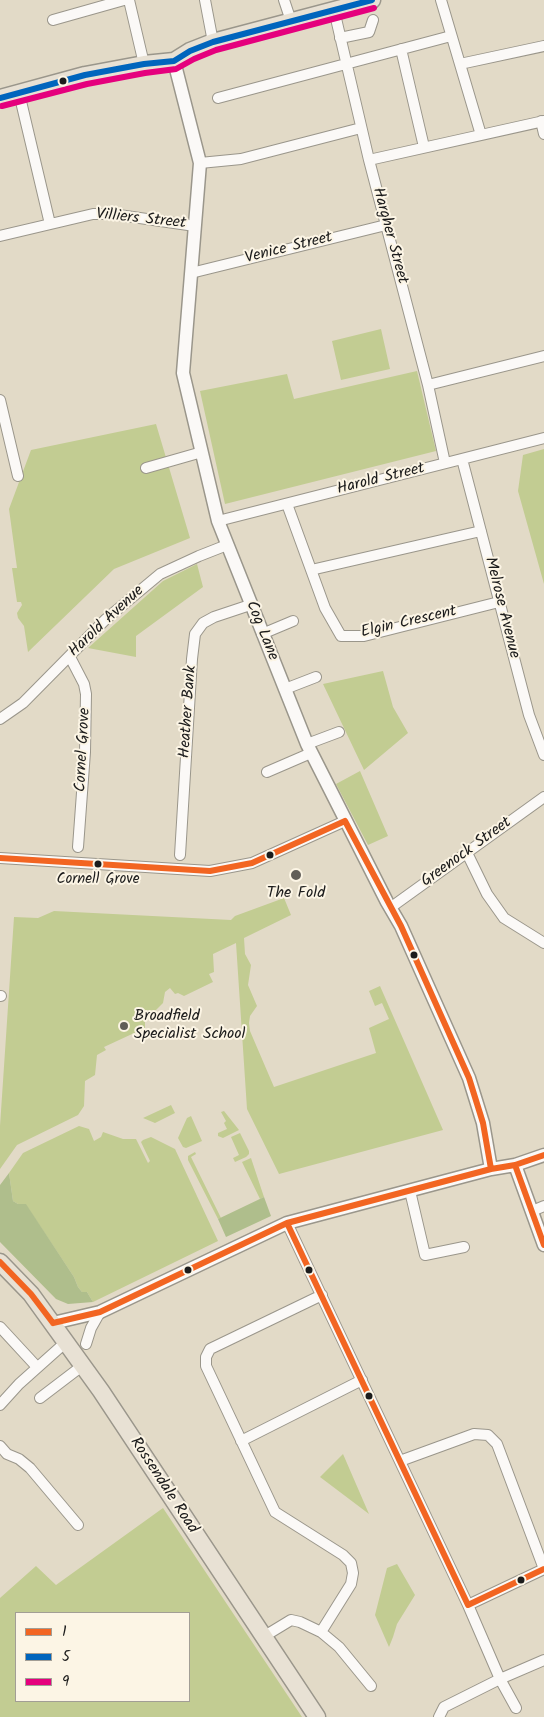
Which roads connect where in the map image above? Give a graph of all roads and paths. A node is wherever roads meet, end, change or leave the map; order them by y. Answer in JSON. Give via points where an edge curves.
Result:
{"nodes":[{"id":1,"x":124,"y":0,"type":"edge"},
{"id":2,"x":129,"y":0,"type":"edge"},
{"id":3,"x":205,"y":0,"type":"edge"},
{"id":4,"x":284,"y":0,"type":"edge"},
{"id":5,"x":370,"y":0,"type":"edge"},
{"id":6,"x":441,"y":0,"type":"edge"},
{"id":7,"x":334,"y":10,"type":"junction"},
{"id":8,"x":53,"y":20,"type":"dead end"},
{"id":9,"x":373,"y":20,"type":"dead end"},
{"id":10,"x":290,"y":21,"type":"junction"},
{"id":11,"x":451,"y":36,"type":"junction"},
{"id":12,"x":340,"y":38,"type":"junction"},
{"id":13,"x":213,"y":42,"type":"junction"},
{"id":14,"x":544,"y":46,"type":"edge"},
{"id":15,"x":401,"y":49,"type":"junction"},
{"id":16,"x":174,"y":61,"type":"junction"},
{"id":17,"x":144,"y":64,"type":"junction"},
{"id":18,"x":346,"y":64,"type":"junction"},
{"id":19,"x":460,"y":64,"type":"junction"},
{"id":20,"x":19,"y":93,"type":"junction"},
{"id":21,"x":0,"y":98,"type":"edge"},
{"id":22,"x":218,"y":98,"type":"dead end"},
{"id":23,"x":542,"y":121,"type":"edge"},
{"id":24,"x":361,"y":128,"type":"junction"},
{"id":25,"x":544,"y":134,"type":"edge"},
{"id":26,"x":481,"y":135,"type":"junction"},
{"id":27,"x":424,"y":147,"type":"junction"},
{"id":28,"x":369,"y":160,"type":"junction"},
{"id":29,"x":200,"y":163,"type":"junction"},
{"id":30,"x":50,"y":224,"type":"junction"},
{"id":31,"x":386,"y":225,"type":"junction"},
{"id":32,"x":195,"y":226,"type":"junction"},
{"id":33,"x":0,"y":236,"type":"edge"},
{"id":34,"x":191,"y":273,"type":"junction"},
{"id":35,"x":544,"y":356,"type":"edge"},
{"id":36,"x":428,"y":385,"type":"junction"},
{"id":37,"x":0,"y":400,"type":"edge"},
{"id":38,"x":544,"y":438,"type":"edge"},
{"id":39,"x":202,"y":452,"type":"junction"},
{"id":40,"x":462,"y":459,"type":"junction"},
{"id":41,"x":445,"y":463,"type":"junction"},
{"id":42,"x":146,"y":468,"type":"dead end"},
{"id":43,"x":18,"y":476,"type":"dead end"},
{"id":44,"x":287,"y":504,"type":"junction"},
{"id":45,"x":218,"y":521,"type":"junction"},
{"id":46,"x":481,"y":531,"type":"junction"},
{"id":47,"x":227,"y":545,"type":"junction"},
{"id":48,"x":312,"y":570,"type":"junction"},
{"id":49,"x":499,"y":602,"type":"junction"},
{"id":50,"x":250,"y":605,"type":"junction"},
{"id":51,"x":293,"y":621,"type":"dead end"},
{"id":52,"x":262,"y":634,"type":"junction"},
{"id":53,"x":70,"y":657,"type":"junction"},
{"id":54,"x":316,"y":677,"type":"dead end"},
{"id":55,"x":285,"y":689,"type":"junction"},
{"id":56,"x":0,"y":719,"type":"edge"},
{"id":57,"x":339,"y":732,"type":"dead end"},
{"id":58,"x":309,"y":749,"type":"junction"},
{"id":59,"x":544,"y":755,"type":"edge"},
{"id":60,"x":267,"y":772,"type":"dead end"},
{"id":61,"x":544,"y":797,"type":"edge"},
{"id":62,"x":345,"y":821,"type":"junction"},
{"id":63,"x":78,"y":847,"type":"dead end"},
{"id":64,"x":467,"y":853,"type":"junction"},
{"id":65,"x":180,"y":855,"type":"dead end"},
{"id":66,"x":0,"y":858,"type":"edge"},
{"id":67,"x":390,"y":908,"type":"junction"},
{"id":68,"x":544,"y":943,"type":"edge"},
{"id":69,"x":544,"y":1155,"type":"edge"},
{"id":70,"x":515,"y":1165,"type":"junction"},
{"id":71,"x":491,"y":1169,"type":"junction"},
{"id":72,"x":410,"y":1191,"type":"junction"},
{"id":73,"x":538,"y":1209,"type":"edge"},
{"id":74,"x":287,"y":1223,"type":"junction"},
{"id":75,"x":544,"y":1245,"type":"edge"},
{"id":76,"x":464,"y":1247,"type":"dead end"},
{"id":77,"x":0,"y":1262,"type":"edge"},
{"id":78,"x":322,"y":1295,"type":"junction"},
{"id":79,"x":100,"y":1312,"type":"junction"},
{"id":80,"x":53,"y":1323,"type":"junction"},
{"id":81,"x":0,"y":1327,"type":"edge"},
{"id":82,"x":66,"y":1342,"type":"junction"},
{"id":83,"x":86,"y":1344,"type":"dead end"},
{"id":84,"x":82,"y":1366,"type":"junction"},
{"id":85,"x":37,"y":1368,"type":"junction"},
{"id":86,"x":362,"y":1380,"type":"junction"},
{"id":87,"x":40,"y":1398,"type":"dead end"},
{"id":88,"x":0,"y":1405,"type":"edge"},
{"id":89,"x":241,"y":1441,"type":"junction"},
{"id":90,"x":0,"y":1446,"type":"edge"},
{"id":91,"x":400,"y":1462,"type":"junction"},
{"id":92,"x":78,"y":1525,"type":"dead end"},
{"id":93,"x":544,"y":1569,"type":"edge"},
{"id":94,"x":468,"y":1605,"type":"junction"},
{"id":95,"x":321,"y":1632,"type":"junction"},
{"id":96,"x":263,"y":1637,"type":"junction"},
{"id":97,"x":544,"y":1660,"type":"edge"},
{"id":98,"x":500,"y":1679,"type":"junction"},
{"id":99,"x":371,"y":1686,"type":"dead end"},
{"id":100,"x":516,"y":1708,"type":"dead end"},
{"id":101,"x":317,"y":1717,"type":"edge"},
{"id":102,"x":439,"y":1717,"type":"edge"}],
"edges":[{"from":1,"to":8,"type":"street"},
{"from":2,"to":17,"type":"street"},
{"from":3,"to":13,"type":"street"},
{"from":4,"to":10,"type":"street"},
{"from":5,"to":7,"type":"main road"},
{"from":6,"to":11,"type":"street"},
{"from":7,"to":10,"type":"main road"},
{"from":7,"to":12,"type":"street","name":"Hargher Street"},
{"from":9,"to":12,"type":"street","via":[[369,32]]},
{"from":10,"to":13,"type":"main road"},
{"from":11,"to":15,"type":"street"},
{"from":11,"to":19,"type":"street"},
{"from":12,"to":18,"type":"street","name":"Hargher Street"},
{"from":13,"to":16,"type":"main road"},
{"from":14,"to":19,"type":"street"},
{"from":15,"to":18,"type":"street"},
{"from":15,"to":27,"type":"street"},
{"from":16,"to":17,"type":"main road"},
{"from":16,"to":29,"type":"street","name":"Cog Lane"},
{"from":17,"to":20,"type":"main road","via":[[85,75]]},
{"from":18,"to":22,"type":"street"},
{"from":18,"to":24,"type":"street","name":"Hargher Street"},
{"from":19,"to":26,"type":"street"},
{"from":20,"to":21,"type":"main road"},
{"from":20,"to":30,"type":"street"},
{"from":23,"to":25,"type":"street"},
{"from":23,"to":26,"type":"street"},
{"from":24,"to":28,"type":"street","name":"Hargher Street"},
{"from":24,"to":29,"type":"street","via":[[241,158]]},
{"from":26,"to":27,"type":"street"},
{"from":27,"to":28,"type":"street"},
{"from":28,"to":31,"type":"street","name":"Hargher Street"},
{"from":29,"to":32,"type":"street","name":"Cog Lane"},
{"from":30,"to":32,"type":"street","name":"Villiers Street","via":[[103,213]]},
{"from":30,"to":33,"type":"street","name":"Villiers Street"},
{"from":31,"to":34,"type":"street","name":"Venice Street"},
{"from":31,"to":36,"type":"street","name":"Hargher Street"},
{"from":32,"to":34,"type":"street","name":"Cog Lane"},
{"from":34,"to":39,"type":"street","name":"Cog Lane","via":[[183,373]]},
{"from":35,"to":36,"type":"street"},
{"from":36,"to":41,"type":"street","name":"Hargher Street"},
{"from":37,"to":43,"type":"street"},
{"from":38,"to":40,"type":"street","name":"Harold Street"},
{"from":39,"to":42,"type":"street"},
{"from":39,"to":45,"type":"street","name":"Cog Lane"},
{"from":40,"to":41,"type":"street","name":"Harold Street"},
{"from":40,"to":46,"type":"street","name":"Melrose Avenue"},
{"from":41,"to":44,"type":"street","name":"Harold Street"},
{"from":44,"to":45,"type":"street","name":"Harold Street"},
{"from":44,"to":48,"type":"street","name":"Elgin Crescent"},
{"from":45,"to":47,"type":"street","name":"Cog Lane"},
{"from":46,"to":48,"type":"street"},
{"from":46,"to":49,"type":"street","name":"Melrose Avenue"},
{"from":47,"to":50,"type":"street","name":"Cog Lane"},
{"from":47,"to":53,"type":"street","name":"Harold Avenue","via":[[160,574],[106,619]]},
{"from":48,"to":49,"type":"street","name":"Elgin Crescent","via":[[325,608],[341,636],[364,636]]},
{"from":49,"to":59,"type":"street","name":"Melrose Avenue","via":[[529,715]]},
{"from":50,"to":52,"type":"street","name":"Cog Lane"},
{"from":50,"to":65,"type":"street","name":"Heather Bank","via":[[214,617],[203,623],[195,634]]},
{"from":51,"to":52,"type":"street"},
{"from":52,"to":55,"type":"street","name":"Cog Lane"},
{"from":53,"to":56,"type":"street","name":"Harold Avenue","via":[[23,703]]},
{"from":53,"to":63,"type":"street","name":"Cornel Grove","via":[[86,694]]},
{"from":54,"to":55,"type":"street"},
{"from":55,"to":58,"type":"street","name":"Cog Lane"},
{"from":57,"to":58,"type":"street"},
{"from":58,"to":60,"type":"street"},
{"from":58,"to":62,"type":"street","name":"Cog Lane"},
{"from":61,"to":64,"type":"street","name":"Greenock Street"},
{"from":62,"to":66,"type":"street","via":[[252,863],[210,871]]},
{"from":62,"to":67,"type":"street","name":"Cog Lane"},
{"from":64,"to":67,"type":"street","name":"Greenock Street"},
{"from":64,"to":68,"type":"street","via":[[487,894],[504,918]]},
{"from":67,"to":71,"type":"street","name":"Cog Lane","via":[[469,1078],[484,1123]]},
{"from":69,"to":70,"type":"street"},
{"from":70,"to":71,"type":"street"},
{"from":70,"to":73,"type":"street"},
{"from":71,"to":72,"type":"street"},
{"from":72,"to":74,"type":"street"},
{"from":72,"to":76,"type":"street","via":[[425,1255]]},
{"from":73,"to":75,"type":"street"},
{"from":74,"to":78,"type":"street"},
{"from":74,"to":79,"type":"street"},
{"from":77,"to":80,"type":"main road","name":"Rossendale Road"},
{"from":78,"to":86,"type":"street"},
{"from":78,"to":89,"type":"street","via":[[210,1349],[206,1366]]},
{"from":79,"to":80,"type":"street"},
{"from":79,"to":83,"type":"street"},
{"from":80,"to":82,"type":"main road","name":"Rossendale Road"},
{"from":81,"to":85,"type":"street"},
{"from":82,"to":84,"type":"main road","name":"Rossendale Road"},
{"from":82,"to":85,"type":"street"},
{"from":84,"to":87,"type":"street"},
{"from":84,"to":96,"type":"main road","name":"Rossendale Road"},
{"from":85,"to":88,"type":"street"},
{"from":86,"to":89,"type":"street"},
{"from":86,"to":91,"type":"street"},
{"from":89,"to":95,"type":"street","via":[[276,1512],[351,1564],[351,1584]]},
{"from":90,"to":92,"type":"street","via":[[30,1468]]},
{"from":91,"to":93,"type":"street","via":[[474,1434],[488,1435],[497,1444]]},
{"from":91,"to":94,"type":"street"},
{"from":93,"to":94,"type":"street"},
{"from":94,"to":98,"type":"street"},
{"from":95,"to":96,"type":"street","via":[[291,1620]]},
{"from":95,"to":99,"type":"street","via":[[340,1647]]},
{"from":96,"to":101,"type":"main road","name":"Rossendale Road"},
{"from":97,"to":98,"type":"street"},
{"from":98,"to":100,"type":"street"},
{"from":98,"to":102,"type":"street","via":[[444,1707]]}]}
